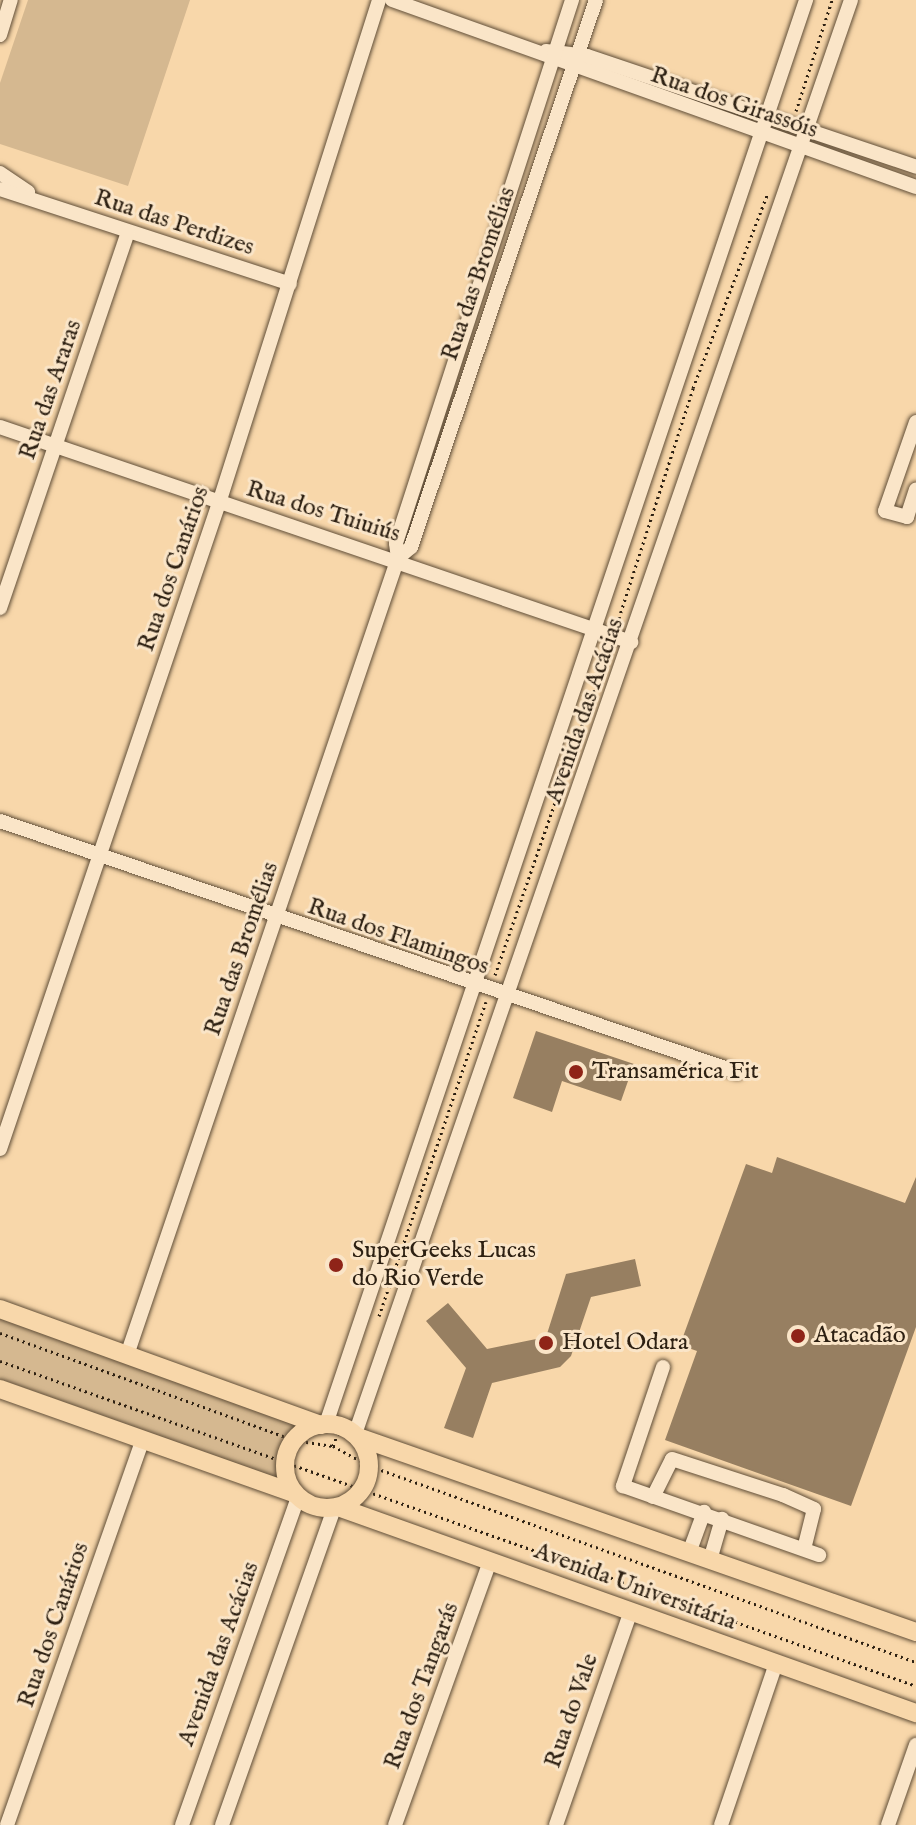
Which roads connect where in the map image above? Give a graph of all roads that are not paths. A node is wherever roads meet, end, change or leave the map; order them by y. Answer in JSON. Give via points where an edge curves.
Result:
{"nodes":[{"id":1,"x":11,"y":0,"type":"edge"},
{"id":2,"x":379,"y":0,"type":"edge"},
{"id":3,"x":392,"y":0,"type":"edge"},
{"id":4,"x":572,"y":0,"type":"edge"},
{"id":5,"x":596,"y":0,"type":"edge"},
{"id":6,"x":806,"y":0,"type":"edge"},
{"id":7,"x":851,"y":0,"type":"edge"},
{"id":8,"x":0,"y":35,"type":"edge"},
{"id":9,"x":549,"y":53,"type":"junction"},
{"id":10,"x":578,"y":53,"type":"junction"},
{"id":11,"x":571,"y":70,"type":"junction"},
{"id":12,"x":767,"y":116,"type":"junction"},
{"id":13,"x":807,"y":129,"type":"junction"},
{"id":14,"x":760,"y":136,"type":"junction"},
{"id":15,"x":800,"y":149,"type":"junction"},
{"id":16,"x":916,"y":167,"type":"edge"},
{"id":17,"x":0,"y":173,"type":"edge"},
{"id":18,"x":916,"y":187,"type":"edge"},
{"id":19,"x":0,"y":189,"type":"edge"},
{"id":20,"x":45,"y":203,"type":"junction"},
{"id":21,"x":128,"y":232,"type":"junction"},
{"id":22,"x":290,"y":284,"type":"junction"},
{"id":23,"x":916,"y":422,"type":"edge"},
{"id":24,"x":0,"y":427,"type":"edge"},
{"id":25,"x":54,"y":448,"type":"junction"},
{"id":26,"x":916,"y":489,"type":"edge"},
{"id":27,"x":219,"y":503,"type":"junction"},
{"id":28,"x":398,"y":558,"type":"junction"},
{"id":29,"x":0,"y":608,"type":"edge"},
{"id":30,"x":593,"y":630,"type":"junction"},
{"id":31,"x":631,"y":642,"type":"junction"},
{"id":32,"x":0,"y":821,"type":"edge"},
{"id":33,"x":101,"y":855,"type":"junction"},
{"id":34,"x":276,"y":918,"type":"junction"},
{"id":35,"x":471,"y":986,"type":"junction"},
{"id":36,"x":510,"y":997,"type":"junction"},
{"id":37,"x":737,"y":1072,"type":"dead end"},
{"id":38,"x":0,"y":1149,"type":"edge"},
{"id":39,"x":0,"y":1309,"type":"edge"},
{"id":40,"x":127,"y":1355,"type":"junction"},
{"id":41,"x":663,"y":1367,"type":"dead end"},
{"id":42,"x":0,"y":1390,"type":"edge"},
{"id":43,"x":340,"y":1429,"type":"junction"},
{"id":44,"x":143,"y":1439,"type":"junction"},
{"id":45,"x":296,"y":1495,"type":"junction"},
{"id":46,"x":653,"y":1497,"type":"junction"},
{"id":47,"x":336,"y":1507,"type":"junction"},
{"id":48,"x":704,"y":1512,"type":"junction"},
{"id":49,"x":722,"y":1519,"type":"junction"},
{"id":50,"x":804,"y":1549,"type":"junction"},
{"id":51,"x":689,"y":1553,"type":"junction"},
{"id":52,"x":819,"y":1555,"type":"dead end"},
{"id":53,"x":710,"y":1560,"type":"junction"},
{"id":54,"x":490,"y":1561,"type":"junction"},
{"id":55,"x":631,"y":1611,"type":"junction"},
{"id":56,"x":916,"y":1632,"type":"edge"},
{"id":57,"x":776,"y":1663,"type":"junction"},
{"id":58,"x":916,"y":1713,"type":"edge"},
{"id":59,"x":916,"y":1745,"type":"edge"},
{"id":60,"x":7,"y":1825,"type":"edge"},
{"id":61,"x":182,"y":1825,"type":"edge"},
{"id":62,"x":222,"y":1825,"type":"edge"},
{"id":63,"x":395,"y":1825,"type":"edge"},
{"id":64,"x":556,"y":1825,"type":"edge"},
{"id":65,"x":721,"y":1825,"type":"edge"},
{"id":66,"x":888,"y":1825,"type":"edge"}],
"edges":[{"from":1,"to":8,"type":"street"},
{"from":2,"to":22,"type":"street","name":"Rua dos Canários"},
{"from":3,"to":9,"type":"street","name":"Rua dos Girassóis"},
{"from":4,"to":9,"type":"street","name":"Rua das Bromélias"},
{"from":5,"to":10,"type":"street","name":"Rua das Bromélias"},
{"from":6,"to":12,"type":"street","name":"Avenida das Acácias"},
{"from":7,"to":13,"type":"street","name":"Avenida das Acácias"},
{"from":9,"to":10,"type":"street","name":"Rua dos Girassóis"},
{"from":9,"to":11,"type":"street","name":"Rua dos Girassóis"},
{"from":9,"to":28,"type":"street","name":"Rua das Bromélias","via":[[396,543]]},
{"from":10,"to":11,"type":"street","name":"Rua das Bromélias"},
{"from":10,"to":12,"type":"street","name":"Rua dos Girassóis"},
{"from":11,"to":14,"type":"street","name":"Rua dos Girassóis"},
{"from":11,"to":28,"type":"street","name":"Rua das Bromélias","via":[[411,547]]},
{"from":12,"to":13,"type":"street","name":"Rua dos Girassóis"},
{"from":12,"to":14,"type":"street","name":"Avenida das Acácias"},
{"from":13,"to":15,"type":"street","name":"Avenida das Acácias"},
{"from":13,"to":16,"type":"street","name":"Rua dos Girassóis"},
{"from":14,"to":15,"type":"street","name":"Rua dos Girassóis"},
{"from":14,"to":30,"type":"street","name":"Avenida das Acácias"},
{"from":15,"to":18,"type":"street","name":"Rua dos Girassóis"},
{"from":15,"to":31,"type":"street","name":"Avenida das Acácias"},
{"from":17,"to":20,"type":"street","name":"Rua das Perdizes"},
{"from":19,"to":20,"type":"street","name":"Rua das Perdizes"},
{"from":20,"to":21,"type":"street","name":"Rua das Perdizes"},
{"from":21,"to":22,"type":"street","name":"Rua das Perdizes"},
{"from":21,"to":25,"type":"street","name":"Rua das Araras"},
{"from":22,"to":27,"type":"street","name":"Rua dos Canários"},
{"from":23,"to":26,"type":"street","via":[[885,511],[907,517]]},
{"from":24,"to":25,"type":"street","name":"Rua dos Tuiuiús"},
{"from":25,"to":27,"type":"street","name":"Rua dos Tuiuiús"},
{"from":25,"to":29,"type":"street","name":"Rua das Araras"},
{"from":27,"to":28,"type":"street","name":"Rua dos Tuiuiús"},
{"from":27,"to":33,"type":"street","name":"Rua dos Canários"},
{"from":28,"to":30,"type":"street","name":"Rua dos Tuiuiús"},
{"from":28,"to":34,"type":"street","name":"Rua das Bromélias"},
{"from":30,"to":31,"type":"street","name":"Rua dos Tuiuiús"},
{"from":30,"to":35,"type":"street","name":"Avenida das Acácias"},
{"from":31,"to":36,"type":"street","name":"Avenida das Acácias"},
{"from":32,"to":33,"type":"street","name":"Rua dos Flamingos"},
{"from":33,"to":34,"type":"street","name":"Rua dos Flamingos"},
{"from":33,"to":38,"type":"street","name":"Rua dos Canários"},
{"from":34,"to":35,"type":"street","name":"Rua dos Flamingos"},
{"from":34,"to":40,"type":"street","name":"Rua das Bromélias"},
{"from":35,"to":36,"type":"street","name":"Rua dos Flamingos"},
{"from":35,"to":43,"type":"street","name":"Avenida das Acácias"},
{"from":36,"to":37,"type":"street","name":"Rua dos Flamingos"},
{"from":36,"to":43,"type":"street","name":"Avenida das Acácias"},
{"from":39,"to":40,"type":"main road","name":"Avenida Universitária"},
{"from":40,"to":43,"type":"main road","name":"Avenida Universitária"},
{"from":41,"to":46,"type":"street","via":[[622,1484]]},
{"from":42,"to":44,"type":"main road"},
{"from":43,"to":45,"type":"main road","via":[[294,1440],[285,1462]]},
{"from":43,"to":47,"type":"main road","via":[[370,1466],[362,1490]]},
{"from":43,"to":51,"type":"main road","name":"Avenida Universitária"},
{"from":44,"to":45,"type":"main road"},
{"from":44,"to":60,"type":"street","name":"Rua dos Canários"},
{"from":45,"to":47,"type":"main road","name":"Avenida Universitária"},
{"from":45,"to":61,"type":"street","name":"Avenida das Acácias"},
{"from":46,"to":48,"type":"street"},
{"from":46,"to":50,"type":"street","via":[[672,1459],[773,1491],[814,1509]]},
{"from":47,"to":54,"type":"main road","name":"Avenida Universitária"},
{"from":47,"to":62,"type":"street"},
{"from":48,"to":49,"type":"street"},
{"from":48,"to":51,"type":"street"},
{"from":49,"to":50,"type":"street"},
{"from":49,"to":53,"type":"street"},
{"from":50,"to":52,"type":"street"},
{"from":51,"to":53,"type":"main road","name":"Avenida Universitária"},
{"from":53,"to":56,"type":"main road","name":"Avenida Universitária"},
{"from":54,"to":55,"type":"main road","name":"Avenida Universitária"},
{"from":54,"to":63,"type":"street","name":"Rua dos Tangarás"},
{"from":55,"to":57,"type":"main road","name":"Avenida Universitária"},
{"from":55,"to":64,"type":"street","name":"Rua do Vale"},
{"from":57,"to":58,"type":"main road","name":"Avenida Universitária"},
{"from":57,"to":65,"type":"street"},
{"from":59,"to":66,"type":"street"}]}
